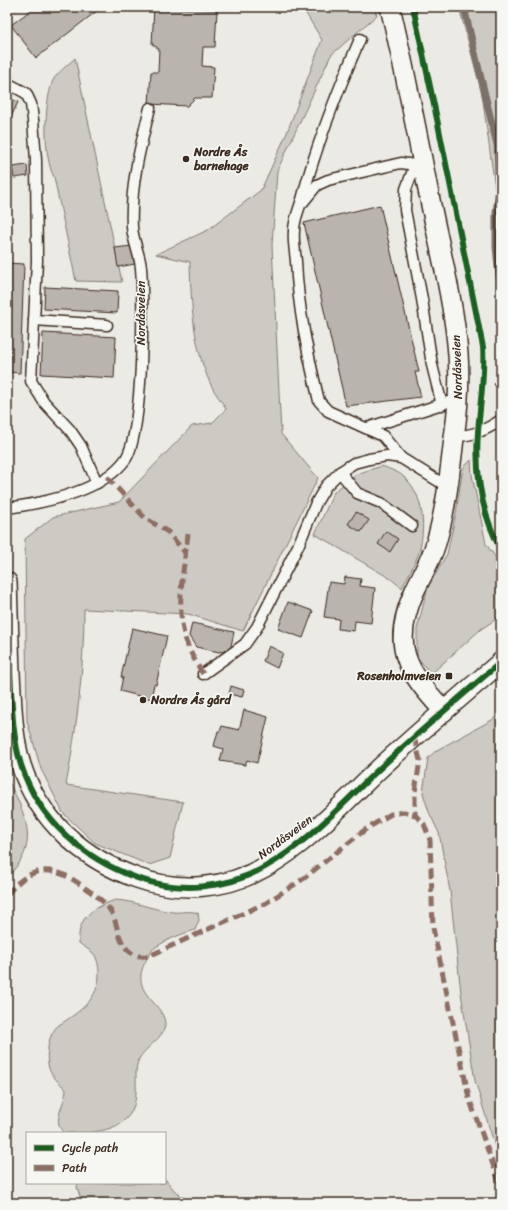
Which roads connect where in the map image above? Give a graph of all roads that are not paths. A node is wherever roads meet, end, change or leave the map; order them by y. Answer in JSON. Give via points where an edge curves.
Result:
{"nodes":[{"id":1,"x":390,"y":7,"type":"edge"},
{"id":2,"x":360,"y":39,"type":"dead end"},
{"id":3,"x":7,"y":83,"type":"edge"},
{"id":4,"x":150,"y":108,"type":"dead end"},
{"id":5,"x":419,"y":164,"type":"junction"},
{"id":6,"x":301,"y":203,"type":"junction"},
{"id":7,"x":34,"y":320,"type":"junction"},
{"id":8,"x":107,"y":325,"type":"dead end"},
{"id":9,"x":459,"y":397,"type":"junction"},
{"id":10,"x":442,"y":405,"type":"junction"},
{"id":11,"x":501,"y":420,"type":"edge"},
{"id":12,"x":368,"y":428,"type":"junction"},
{"id":13,"x":454,"y":436,"type":"junction"},
{"id":14,"x":401,"y":458,"type":"junction"},
{"id":15,"x":340,"y":472,"type":"junction"},
{"id":16,"x":97,"y":483,"type":"junction"},
{"id":17,"x":448,"y":486,"type":"junction"},
{"id":18,"x":7,"y":508,"type":"edge"},
{"id":19,"x":412,"y":526,"type":"dead end"},
{"id":20,"x":7,"y":582,"type":"edge"},
{"id":21,"x":501,"y":662,"type":"edge"},
{"id":22,"x":203,"y":674,"type":"dead end"},
{"id":23,"x":444,"y":711,"type":"junction"}],
"edges":[{"from":1,"to":5,"type":"street","name":"Nordåsveien","via":[[409,88]]},
{"from":2,"to":6,"type":"lane","via":[[312,164]]},
{"from":3,"to":7,"type":"lane","via":[[26,92],[33,120],[37,261]]},
{"from":4,"to":16,"type":"lane","name":"Nordåsveien","via":[[137,156],[132,228],[141,267],[143,324],[134,431],[126,459],[108,478]]},
{"from":5,"to":6,"type":"lane","via":[[401,163],[328,180],[317,186]]},
{"from":5,"to":9,"type":"street","name":"Nordåsveien","via":[[456,330]]},
{"from":5,"to":10,"type":"lane","name":"Nordåsveien","via":[[406,190],[406,210],[432,365]]},
{"from":6,"to":12,"type":"lane","via":[[294,230],[296,272],[305,337],[319,401],[328,411]]},
{"from":7,"to":8,"type":"lane"},
{"from":7,"to":16,"type":"lane","via":[[31,381],[44,402],[81,446]]},
{"from":9,"to":10,"type":"lane"},
{"from":9,"to":13,"type":"street","name":"Nordåsveien"},
{"from":10,"to":12,"type":"lane"},
{"from":11,"to":13,"type":"lane","via":[[478,433]]},
{"from":12,"to":14,"type":"lane","via":[[383,436]]},
{"from":13,"to":17,"type":"street","name":"Nordåsveien"},
{"from":14,"to":15,"type":"lane","via":[[386,456],[369,459],[354,463]]},
{"from":14,"to":17,"type":"lane"},
{"from":15,"to":19,"type":"lane","via":[[357,493],[381,503]]},
{"from":15,"to":22,"type":"lane","via":[[326,486],[316,504],[257,627],[245,644]]},
{"from":16,"to":18,"type":"lane","name":"Nordåsveien","via":[[29,505]]},
{"from":17,"to":23,"type":"street","name":"Nordåsveien","via":[[435,545],[406,613],[403,640],[405,659],[414,676]]},
{"from":20,"to":23,"type":"street","name":"Nordåsveien","via":[[12,718],[21,766],[29,784],[51,820],[80,849],[121,872],[150,883],[174,887],[206,886],[238,880],[265,868],[312,833]]},
{"from":21,"to":23,"type":"street","name":"Nordåsveien"}]}
